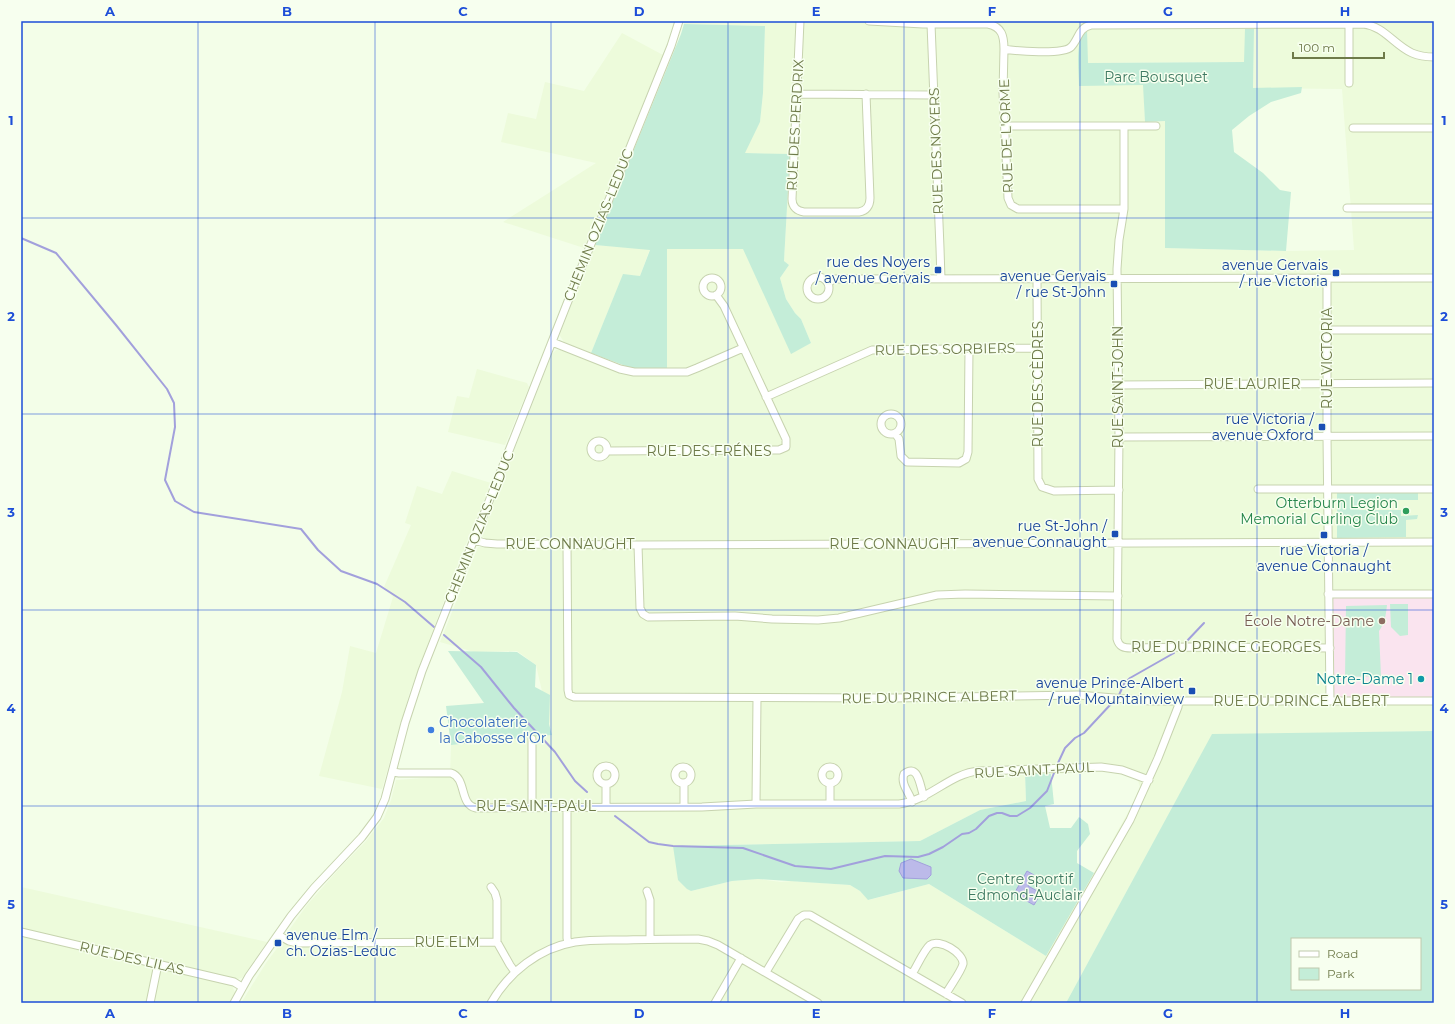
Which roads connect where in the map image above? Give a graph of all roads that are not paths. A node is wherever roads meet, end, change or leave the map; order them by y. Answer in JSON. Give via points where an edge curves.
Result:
{"nodes":[{"id":1,"x":679,"y":21,"type":"edge"},
{"id":2,"x":800,"y":21,"type":"edge"},
{"id":3,"x":869,"y":21,"type":"edge"},
{"id":4,"x":1195,"y":23,"type":"edge"},
{"id":5,"x":931,"y":24,"type":"junction"},
{"id":6,"x":1349,"y":24,"type":"junction"},
{"id":7,"x":1004,"y":49,"type":"junction"},
{"id":8,"x":1434,"y":57,"type":"edge"},
{"id":9,"x":1349,"y":83,"type":"dead end"},
{"id":10,"x":796,"y":94,"type":"junction"},
{"id":11,"x":866,"y":94,"type":"junction"},
{"id":12,"x":934,"y":95,"type":"junction"},
{"id":13,"x":1005,"y":126,"type":"junction"},
{"id":14,"x":1124,"y":126,"type":"junction"},
{"id":15,"x":1156,"y":126,"type":"dead end"},
{"id":16,"x":1353,"y":128,"type":"dead end"},
{"id":17,"x":1434,"y":128,"type":"edge"},
{"id":18,"x":1348,"y":208,"type":"dead end"},
{"id":19,"x":1434,"y":208,"type":"edge"},
{"id":20,"x":1124,"y":209,"type":"junction"},
{"id":21,"x":1434,"y":278,"type":"edge"},
{"id":22,"x":940,"y":279,"type":"junction"},
{"id":23,"x":1037,"y":279,"type":"junction"},
{"id":24,"x":1118,"y":279,"type":"junction"},
{"id":25,"x":1327,"y":279,"type":"junction"},
{"id":26,"x":828,"y":283,"type":"dead end"},
{"id":27,"x":716,"y":295,"type":"dead end"},
{"id":28,"x":1328,"y":330,"type":"junction"},
{"id":29,"x":1434,"y":330,"type":"edge"},
{"id":30,"x":552,"y":342,"type":"junction"},
{"id":31,"x":743,"y":348,"type":"junction"},
{"id":32,"x":968,"y":348,"type":"junction"},
{"id":33,"x":1038,"y":348,"type":"junction"},
{"id":34,"x":1434,"y":383,"type":"edge"},
{"id":35,"x":1327,"y":384,"type":"junction"},
{"id":36,"x":1118,"y":385,"type":"junction"},
{"id":37,"x":766,"y":397,"type":"junction"},
{"id":38,"x":895,"y":433,"type":"dead end"},
{"id":39,"x":1327,"y":436,"type":"junction"},
{"id":40,"x":1434,"y":436,"type":"edge"},
{"id":41,"x":1119,"y":437,"type":"junction"},
{"id":42,"x":607,"y":451,"type":"dead end"},
{"id":43,"x":1258,"y":489,"type":"dead end"},
{"id":44,"x":1327,"y":489,"type":"junction"},
{"id":45,"x":1434,"y":489,"type":"edge"},
{"id":46,"x":1119,"y":490,"type":"junction"},
{"id":47,"x":474,"y":540,"type":"junction"},
{"id":48,"x":1328,"y":542,"type":"junction"},
{"id":49,"x":1434,"y":542,"type":"edge"},
{"id":50,"x":1118,"y":543,"type":"junction"},
{"id":51,"x":568,"y":544,"type":"junction"},
{"id":52,"x":638,"y":545,"type":"junction"},
{"id":53,"x":1328,"y":594,"type":"junction"},
{"id":54,"x":1434,"y":594,"type":"edge"},
{"id":55,"x":1118,"y":596,"type":"junction"},
{"id":56,"x":1122,"y":646,"type":"joint"},
{"id":57,"x":1330,"y":648,"type":"junction"},
{"id":58,"x":756,"y":698,"type":"junction"},
{"id":59,"x":1179,"y":701,"type":"junction"},
{"id":60,"x":1330,"y":701,"type":"junction"},
{"id":61,"x":1434,"y":701,"type":"edge"},
{"id":62,"x":532,"y":739,"type":"dead end"},
{"id":63,"x":393,"y":772,"type":"junction"},
{"id":64,"x":1148,"y":780,"type":"junction"},
{"id":65,"x":684,"y":783,"type":"dead end"},
{"id":66,"x":606,"y":784,"type":"dead end"},
{"id":67,"x":830,"y":784,"type":"dead end"},
{"id":68,"x":924,"y":797,"type":"junction"},
{"id":69,"x":912,"y":802,"type":"junction"},
{"id":70,"x":756,"y":804,"type":"junction"},
{"id":71,"x":830,"y":804,"type":"junction"},
{"id":72,"x":567,"y":807,"type":"junction"},
{"id":73,"x":606,"y":807,"type":"junction"},
{"id":74,"x":684,"y":807,"type":"junction"},
{"id":75,"x":532,"y":808,"type":"junction"},
{"id":76,"x":491,"y":887,"type":"dead end"},
{"id":77,"x":647,"y":891,"type":"dead end"},
{"id":78,"x":21,"y":932,"type":"edge"},
{"id":79,"x":278,"y":935,"type":"junction"},
{"id":80,"x":650,"y":939,"type":"junction"},
{"id":81,"x":498,"y":942,"type":"junction"},
{"id":82,"x":568,"y":943,"type":"junction"},
{"id":83,"x":741,"y":958,"type":"junction"},
{"id":84,"x":158,"y":964,"type":"junction"},
{"id":85,"x":515,"y":972,"type":"junction"},
{"id":86,"x":766,"y":972,"type":"junction"},
{"id":87,"x":912,"y":974,"type":"junction"},
{"id":88,"x":242,"y":987,"type":"junction"},
{"id":89,"x":946,"y":994,"type":"junction"},
{"id":90,"x":150,"y":1003,"type":"edge"},
{"id":91,"x":234,"y":1003,"type":"edge"},
{"id":92,"x":491,"y":1003,"type":"edge"},
{"id":93,"x":715,"y":1003,"type":"edge"},
{"id":94,"x":818,"y":1003,"type":"edge"},
{"id":95,"x":962,"y":1003,"type":"edge"},
{"id":96,"x":1025,"y":1003,"type":"edge"}],
"edges":[{"from":1,"to":30,"type":"street","name":"CHEMIN OZIAS-LEDUC"},
{"from":2,"to":10,"type":"street","name":"RUE DES PERDRIX"},
{"from":3,"to":5,"type":"street","name":"RUE DE L'ORME"},
{"from":4,"to":6,"type":"street"},
{"from":4,"to":7,"type":"street","via":[[1091,25],[1081,30],[1073,45],[1065,50]]},
{"from":5,"to":7,"type":"street","name":"RUE DE L'ORME","via":[[994,26],[1002,34]]},
{"from":5,"to":12,"type":"street","name":"RUE DES NOYERS"},
{"from":6,"to":8,"type":"street","via":[[1373,26],[1410,52]]},
{"from":6,"to":9,"type":"street"},
{"from":7,"to":13,"type":"street","name":"RUE DE L'ORME"},
{"from":10,"to":11,"type":"street"},
{"from":10,"to":11,"type":"street","name":"RUE DES PERDRIX","via":[[792,201],[798,211],[812,212],[859,212],[869,205]]},
{"from":11,"to":12,"type":"street"},
{"from":12,"to":22,"type":"street","name":"RUE DES NOYERS"},
{"from":13,"to":14,"type":"street"},
{"from":13,"to":20,"type":"street","name":"RUE DE L'ORME","via":[[1008,198],[1012,207]]},
{"from":14,"to":15,"type":"street"},
{"from":14,"to":20,"type":"street","name":"RUE SAINT-JOHN"},
{"from":16,"to":17,"type":"street"},
{"from":18,"to":19,"type":"street"},
{"from":20,"to":24,"type":"street","name":"RUE SAINT-JOHN","via":[[1119,240]]},
{"from":21,"to":25,"type":"street"},
{"from":22,"to":23,"type":"street"},
{"from":22,"to":26,"type":"street","via":[[834,279]]},
{"from":23,"to":24,"type":"street"},
{"from":23,"to":33,"type":"street","name":"RUE DES CÈDRES"},
{"from":24,"to":25,"type":"street"},
{"from":24,"to":36,"type":"street","name":"RUE SAINT-JOHN"},
{"from":25,"to":28,"type":"street","name":"RUE VICTORIA"},
{"from":27,"to":31,"type":"street","name":"RUE DES FRÉNES","via":[[724,306]]},
{"from":28,"to":29,"type":"street"},
{"from":28,"to":35,"type":"street","name":"RUE VICTORIA"},
{"from":30,"to":31,"type":"street","via":[[634,372],[687,372]]},
{"from":30,"to":47,"type":"street","name":"CHEMIN OZIAS-LEDUC"},
{"from":31,"to":37,"type":"street","name":"RUE DES FRÉNES"},
{"from":32,"to":33,"type":"street","name":"RUE DES SORBIERS"},
{"from":32,"to":37,"type":"street","name":"RUE DES SORBIERS","via":[[872,350]]},
{"from":32,"to":38,"type":"street","via":[[966,459],[959,462],[908,462],[901,456],[899,439]]},
{"from":33,"to":46,"type":"street","name":"RUE DES CÈDRES","via":[[1038,479],[1042,487],[1054,491]]},
{"from":34,"to":35,"type":"street","name":"RUE LAURIER"},
{"from":35,"to":36,"type":"street","name":"RUE LAURIER"},
{"from":35,"to":39,"type":"street","name":"RUE VICTORIA"},
{"from":36,"to":41,"type":"street","name":"RUE SAINT-JOHN"},
{"from":37,"to":42,"type":"street","name":"RUE DES FRÉNES","via":[[787,441],[786,447],[782,450]]},
{"from":39,"to":40,"type":"street"},
{"from":39,"to":41,"type":"street"},
{"from":39,"to":44,"type":"street","name":"RUE VICTORIA"},
{"from":41,"to":46,"type":"street","name":"RUE SAINT-JOHN"},
{"from":43,"to":44,"type":"street"},
{"from":44,"to":45,"type":"street"},
{"from":44,"to":48,"type":"street","name":"RUE VICTORIA"},
{"from":46,"to":50,"type":"street","name":"RUE SAINT-JOHN"},
{"from":47,"to":51,"type":"street","name":"RUE CONNAUGHT","via":[[492,544]]},
{"from":47,"to":63,"type":"street","name":"CHEMIN OZIAS-LEDUC","via":[[412,699]]},
{"from":48,"to":49,"type":"street","name":"RUE CONNAUGHT"},
{"from":48,"to":50,"type":"street","name":"RUE CONNAUGHT"},
{"from":48,"to":53,"type":"street","name":"RUE VICTORIA"},
{"from":50,"to":52,"type":"street","name":"RUE CONNAUGHT"},
{"from":50,"to":55,"type":"street","name":"RUE SAINT-JOHN"},
{"from":51,"to":52,"type":"street","name":"RUE CONNAUGHT"},
{"from":51,"to":58,"type":"street","name":"RUE DU PRINCE ALBERT","via":[[569,695],[574,698]]},
{"from":52,"to":55,"type":"street","via":[[640,608],[648,617],[735,616],[818,620],[844,617],[937,595]]},
{"from":53,"to":54,"type":"street"},
{"from":53,"to":57,"type":"street","name":"RUE VICTORIA"},
{"from":55,"to":56,"type":"street","name":"RUE SAINT-JOHN","via":[[1117,639]]},
{"from":56,"to":57,"type":"street","name":"RUE DU PRINCE GEORGES"},
{"from":57,"to":60,"type":"street","name":"RUE VICTORIA"},
{"from":58,"to":59,"type":"street","name":"RUE DU PRINCE ALBERT","via":[[1078,695],[1136,701]]},
{"from":58,"to":70,"type":"street"},
{"from":59,"to":60,"type":"street","name":"RUE DU PRINCE ALBERT"},
{"from":59,"to":64,"type":"street"},
{"from":60,"to":61,"type":"street","name":"RUE DU PRINCE ALBERT"},
{"from":62,"to":75,"type":"street"},
{"from":63,"to":75,"type":"street","name":"RUE SAINT-PAUL","via":[[455,774],[472,808]]},
{"from":63,"to":79,"type":"street","name":"CHEMIN OZIAS-LEDUC","via":[[377,817],[362,837],[314,888]]},
{"from":64,"to":68,"type":"street","name":"RUE SAINT-PAUL","via":[[1127,771],[1101,767],[976,771],[960,775]]},
{"from":64,"to":96,"type":"street","via":[[1122,834]]},
{"from":65,"to":74,"type":"street"},
{"from":66,"to":73,"type":"street","name":"RUE SAINT-PAUL"},
{"from":67,"to":71,"type":"street"},
{"from":68,"to":69,"type":"street","name":"RUE SAINT-PAUL"},
{"from":68,"to":69,"type":"street","via":[[917,775],[908,772],[904,774],[902,781]]},
{"from":69,"to":71,"type":"street","name":"RUE SAINT-PAUL"},
{"from":70,"to":71,"type":"street","name":"RUE SAINT-PAUL"},
{"from":70,"to":74,"type":"street","name":"RUE SAINT-PAUL"},
{"from":72,"to":73,"type":"street","name":"RUE SAINT-PAUL"},
{"from":72,"to":75,"type":"street","name":"RUE SAINT-PAUL"},
{"from":72,"to":82,"type":"street"},
{"from":73,"to":74,"type":"street","name":"RUE SAINT-PAUL"},
{"from":76,"to":81,"type":"street","via":[[497,900]]},
{"from":77,"to":80,"type":"street","via":[[650,900]]},
{"from":78,"to":84,"type":"street","name":"RUE DES LILAS"},
{"from":79,"to":81,"type":"street","name":"RUE ELM","via":[[297,942]]},
{"from":79,"to":88,"type":"street","name":"CHEMIN OZIAS-LEDUC"},
{"from":80,"to":82,"type":"street","via":[[587,940]]},
{"from":80,"to":83,"type":"street","via":[[708,940]]},
{"from":81,"to":85,"type":"street"},
{"from":82,"to":85,"type":"street","via":[[538,955]]},
{"from":83,"to":86,"type":"street"},
{"from":83,"to":93,"type":"street"},
{"from":84,"to":88,"type":"street","name":"RUE DES LILAS","via":[[230,981]]},
{"from":84,"to":90,"type":"street"},
{"from":85,"to":92,"type":"street"},
{"from":86,"to":87,"type":"street","via":[[796,921],[808,915]]},
{"from":86,"to":94,"type":"street"},
{"from":87,"to":89,"type":"street"},
{"from":87,"to":89,"type":"street","via":[[930,945],[938,942],[948,946],[959,955],[963,963]]},
{"from":88,"to":91,"type":"street","name":"CHEMIN OZIAS-LEDUC"},
{"from":89,"to":95,"type":"street"}]}
